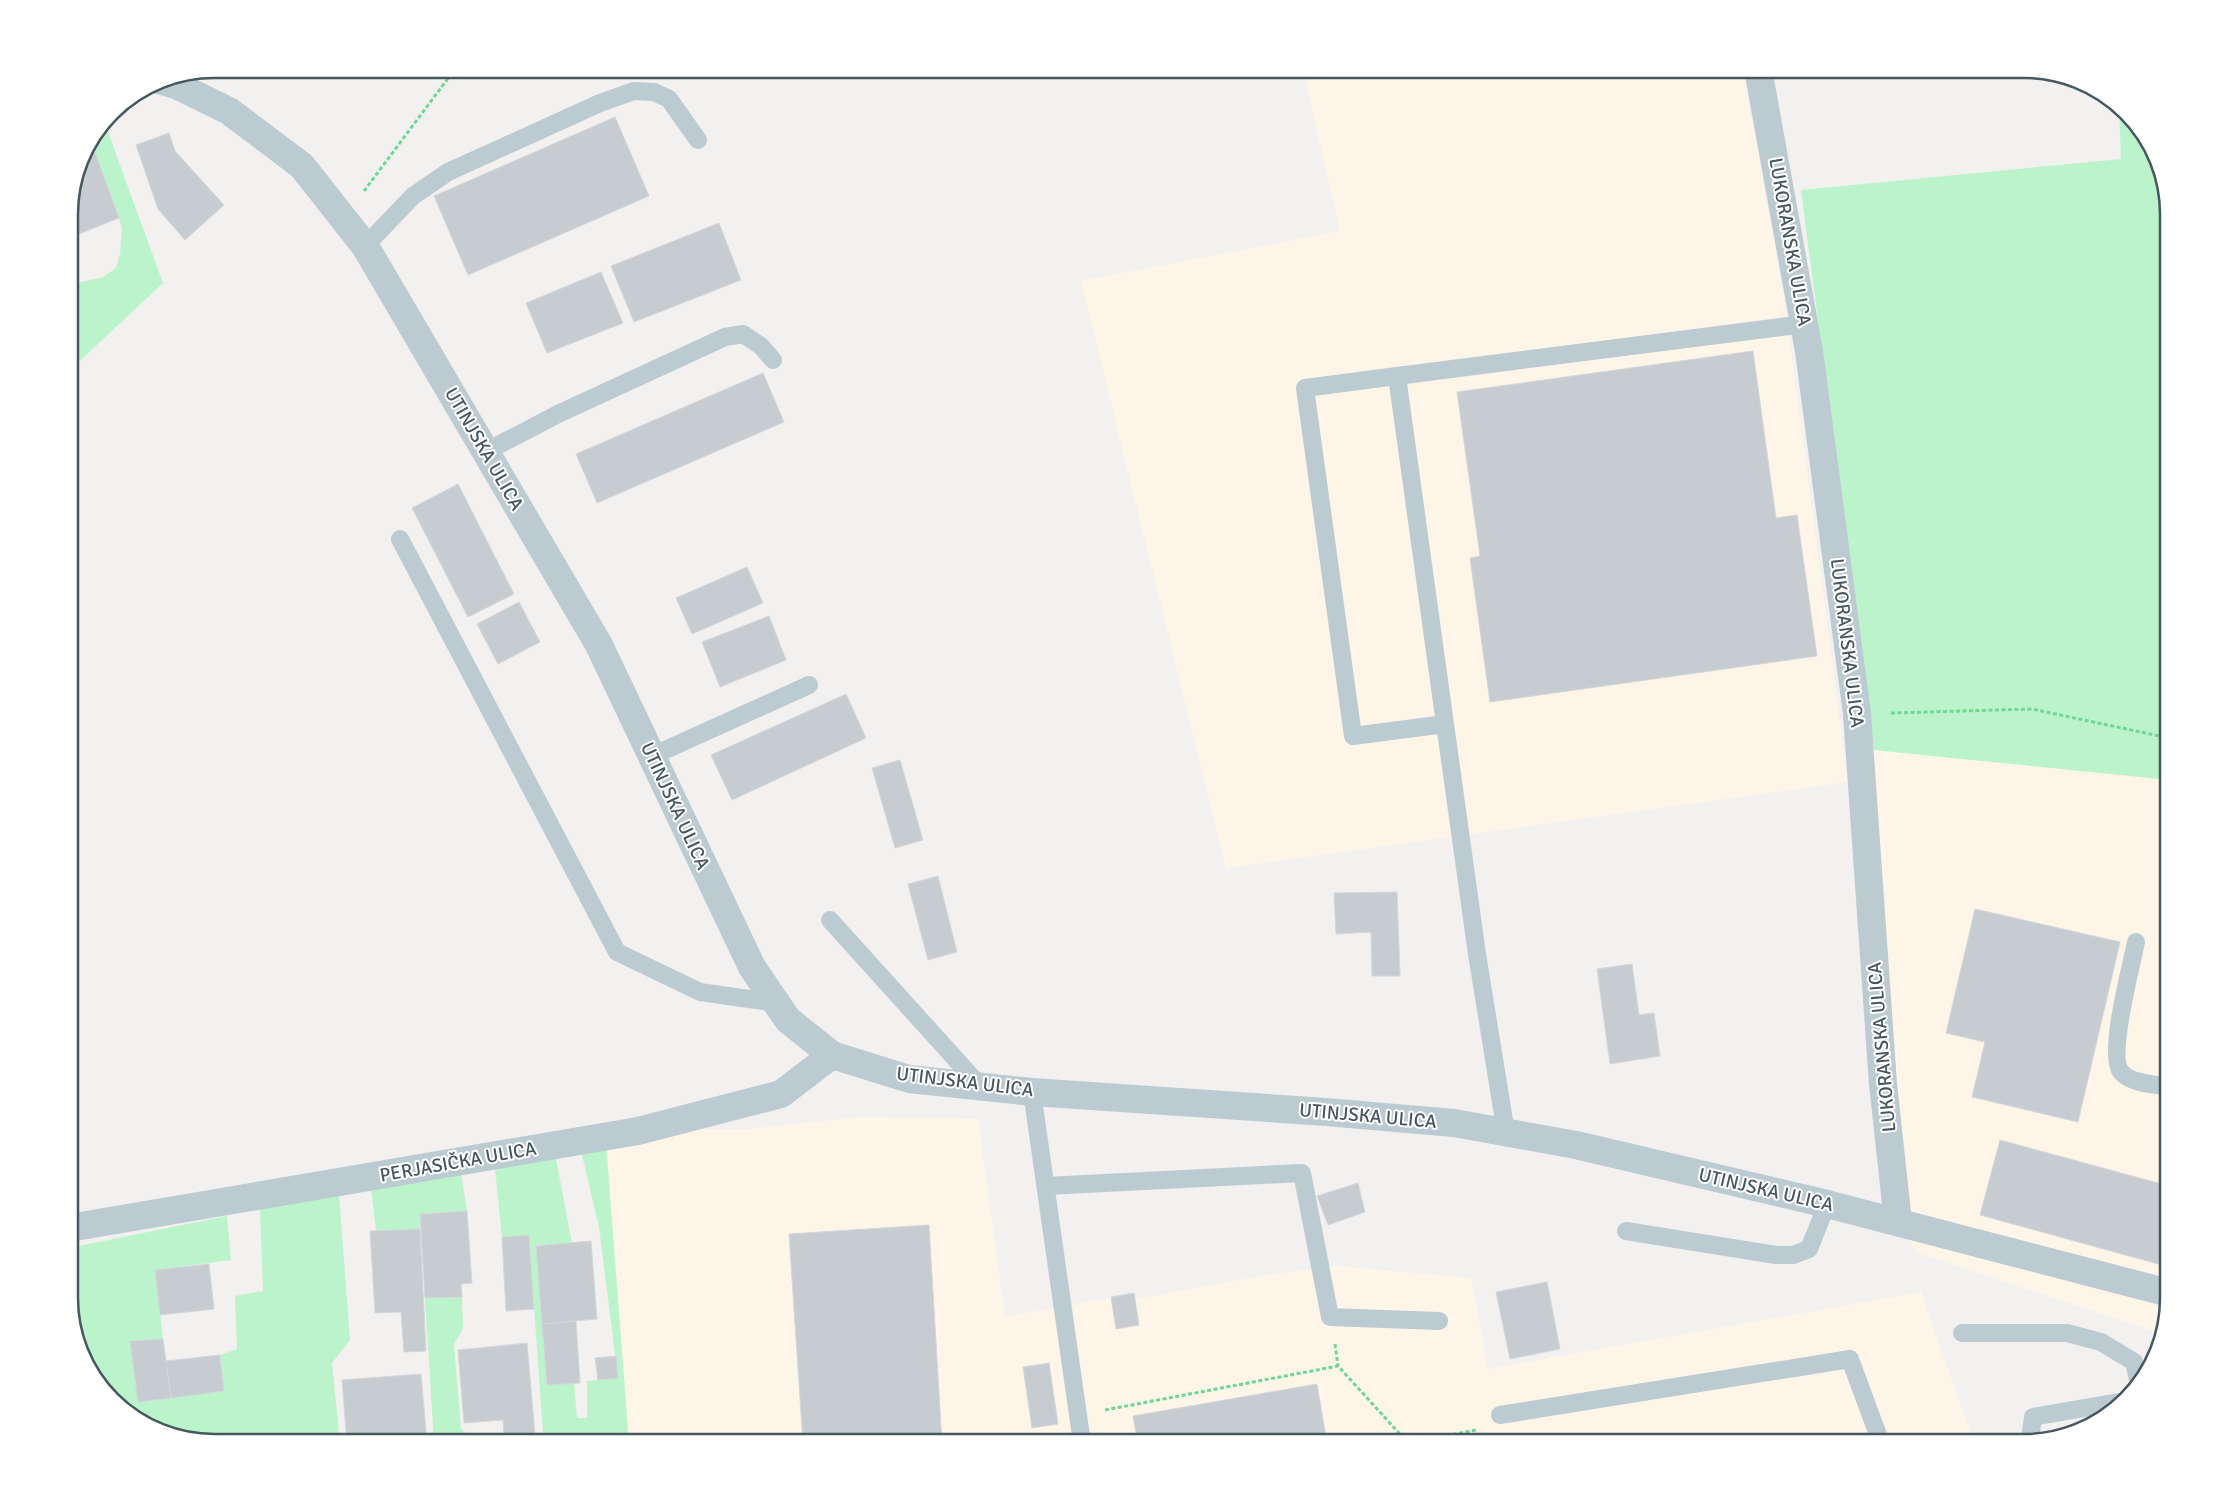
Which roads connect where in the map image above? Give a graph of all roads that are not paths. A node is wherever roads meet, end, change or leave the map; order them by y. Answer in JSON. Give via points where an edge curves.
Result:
{"nodes":[{"id":1,"x":1760,"y":78,"type":"edge"},
{"id":2,"x":172,"y":84,"type":"edge"},
{"id":3,"x":698,"y":140,"type":"dead end"},
{"id":4,"x":365,"y":246,"type":"junction"},
{"id":5,"x":1804,"y":324,"type":"junction"},
{"id":6,"x":773,"y":360,"type":"dead end"},
{"id":7,"x":1397,"y":376,"type":"junction"},
{"id":8,"x":485,"y":452,"type":"junction"},
{"id":9,"x":400,"y":538,"type":"dead end"},
{"id":10,"x":809,"y":685,"type":"dead end"},
{"id":11,"x":1445,"y":724,"type":"junction"},
{"id":12,"x":652,"y":756,"type":"junction"},
{"id":13,"x":830,"y":920,"type":"dead end"},
{"id":14,"x":2136,"y":942,"type":"dead end"},
{"id":15,"x":778,"y":1004,"type":"junction"},
{"id":16,"x":832,"y":1054,"type":"junction"},
{"id":17,"x":2160,"y":1085,"type":"edge"},
{"id":18,"x":980,"y":1086,"type":"junction"},
{"id":19,"x":1032,"y":1092,"type":"junction"},
{"id":20,"x":1506,"y":1133,"type":"junction"},
{"id":21,"x":1046,"y":1186,"type":"junction"},
{"id":22,"x":1827,"y":1204,"type":"junction"},
{"id":23,"x":1898,"y":1222,"type":"junction"},
{"id":24,"x":78,"y":1226,"type":"edge"},
{"id":25,"x":1626,"y":1231,"type":"dead end"},
{"id":26,"x":2160,"y":1291,"type":"edge"},
{"id":27,"x":1439,"y":1321,"type":"dead end"},
{"id":28,"x":1962,"y":1333,"type":"dead end"},
{"id":29,"x":2137,"y":1375,"type":"edge"},
{"id":30,"x":2111,"y":1403,"type":"edge"},
{"id":31,"x":1500,"y":1415,"type":"road end"},
{"id":32,"x":1081,"y":1434,"type":"edge"},
{"id":33,"x":1878,"y":1434,"type":"edge"},
{"id":34,"x":2031,"y":1434,"type":"edge"}],
"edges":[{"from":1,"to":5,"type":"street","name":"LUKORANSKA ULICA"},
{"from":2,"to":4,"type":"street","name":"UTINJSKA ULICA","via":[[229,111],[302,166]]},
{"from":3,"to":4,"type":"lane","via":[[669,99],[654,92],[634,91],[600,102],[448,172],[413,196]]},
{"from":4,"to":8,"type":"street","name":"UTINJSKA ULICA"},
{"from":5,"to":7,"type":"lane"},
{"from":5,"to":23,"type":"street","name":"LUKORANSKA ULICA","via":[[1858,714],[1883,1084]]},
{"from":6,"to":8,"type":"lane","via":[[761,346],[743,334],[725,337],[558,414]]},
{"from":7,"to":11,"type":"lane"},
{"from":7,"to":11,"type":"lane","via":[[1305,388],[1353,736]]},
{"from":8,"to":12,"type":"street","name":"UTINJSKA ULICA","via":[[599,645]]},
{"from":9,"to":15,"type":"lane","via":[[617,952],[700,992]]},
{"from":10,"to":12,"type":"lane"},
{"from":11,"to":20,"type":"lane"},
{"from":12,"to":15,"type":"street","name":"UTINJSKA ULICA","via":[[752,967]]},
{"from":13,"to":18,"type":"lane"},
{"from":14,"to":17,"type":"lane","via":[[2116,1040],[2116,1060],[2121,1073],[2138,1081]]},
{"from":15,"to":16,"type":"street","name":"UTINJSKA ULICA","via":[[788,1020]]},
{"from":16,"to":18,"type":"street","name":"UTINJSKA ULICA","via":[[909,1079]]},
{"from":16,"to":24,"type":"street","name":"PERJASIČKA ULICA","via":[[782,1094],[638,1131]]},
{"from":18,"to":19,"type":"street","name":"UTINJSKA ULICA"},
{"from":19,"to":20,"type":"street","name":"UTINJSKA ULICA","via":[[1326,1112],[1454,1124]]},
{"from":19,"to":21,"type":"lane"},
{"from":20,"to":22,"type":"street","name":"UTINJSKA ULICA","via":[[1576,1145]]},
{"from":21,"to":27,"type":"lane","via":[[1302,1173],[1330,1317]]},
{"from":21,"to":32,"type":"lane"},
{"from":22,"to":23,"type":"street","name":"UTINJSKA ULICA"},
{"from":22,"to":25,"type":"lane","via":[[1809,1249],[1793,1255]]},
{"from":23,"to":26,"type":"street","name":"UTINJSKA ULICA"},
{"from":28,"to":29,"type":"lane","via":[[2066,1333],[2101,1342],[2134,1362]]},
{"from":30,"to":34,"type":"lane","via":[[2033,1417]]},
{"from":31,"to":33,"type":"lane","via":[[1850,1359]]}]}
